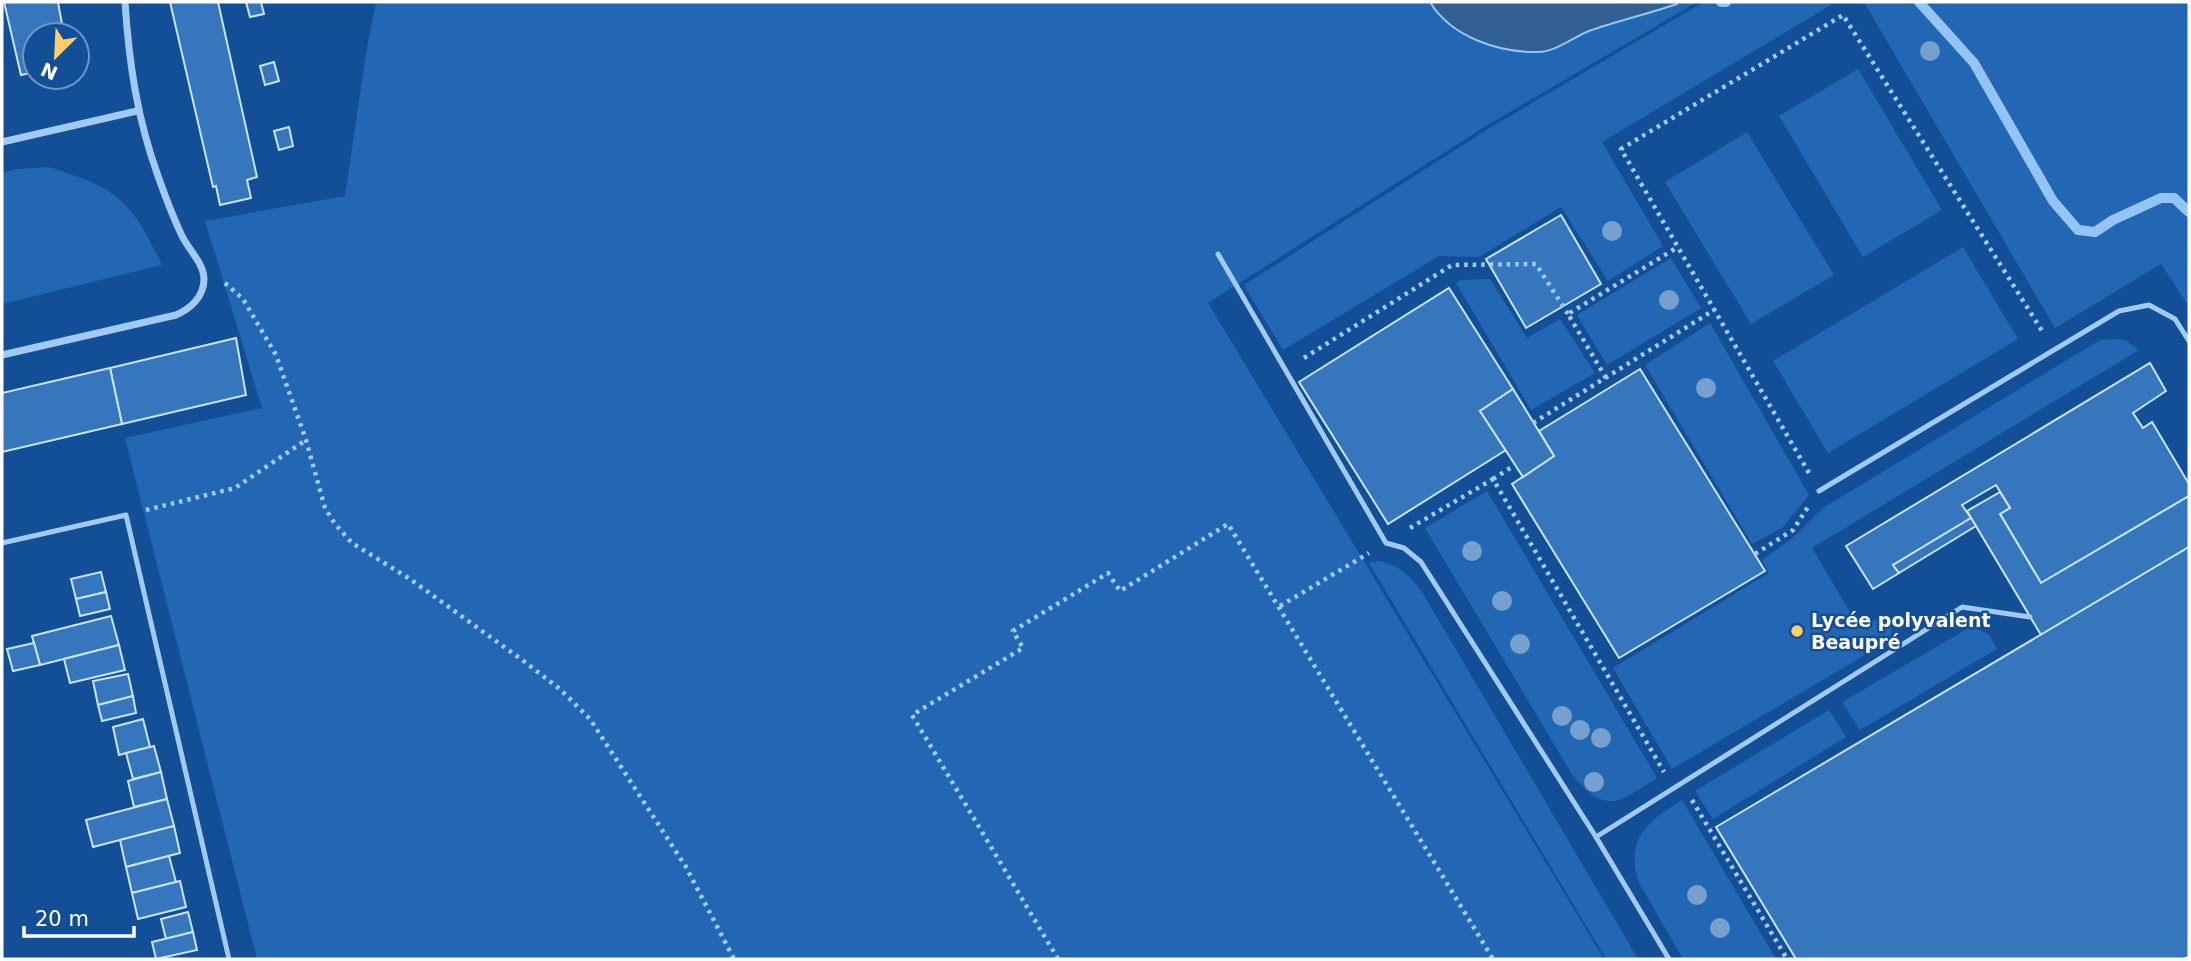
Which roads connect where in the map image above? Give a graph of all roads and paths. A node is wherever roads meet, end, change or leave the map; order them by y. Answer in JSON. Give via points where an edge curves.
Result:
{"nodes":[{"id":1,"x":125,"y":2,"type":"edge"},
{"id":2,"x":137,"y":111,"type":"junction"},
{"id":3,"x":2,"y":142,"type":"edge"},
{"id":4,"x":1678,"y":246,"type":"junction"},
{"id":5,"x":1218,"y":254,"type":"dead end"},
{"id":6,"x":197,"y":258,"type":"junction"},
{"id":7,"x":1714,"y":310,"type":"junction"},
{"id":8,"x":1568,"y":314,"type":"junction"},
{"id":9,"x":2189,"y":341,"type":"edge"},
{"id":10,"x":2054,"y":350,"type":"junction"},
{"id":11,"x":2,"y":355,"type":"edge"},
{"id":12,"x":1285,"y":370,"type":"junction"},
{"id":13,"x":1606,"y":377,"type":"junction"},
{"id":14,"x":1533,"y":423,"type":"dead end"},
{"id":15,"x":306,"y":440,"type":"junction"},
{"id":16,"x":1515,"y":465,"type":"dead end"},
{"id":17,"x":1493,"y":479,"type":"junction"},
{"id":18,"x":1819,"y":491,"type":"junction"},
{"id":19,"x":126,"y":515,"type":"junction"},
{"id":20,"x":2,"y":543,"type":"edge"},
{"id":21,"x":1386,"y":543,"type":"junction"},
{"id":22,"x":1755,"y":554,"type":"dead end"},
{"id":23,"x":1280,"y":606,"type":"junction"},
{"id":24,"x":2030,"y":617,"type":"dead end"},
{"id":25,"x":1678,"y":784,"type":"junction"},
{"id":26,"x":1596,"y":837,"type":"junction"},
{"id":27,"x":229,"y":959,"type":"edge"},
{"id":28,"x":734,"y":959,"type":"edge"},
{"id":29,"x":1058,"y":959,"type":"edge"},
{"id":30,"x":1493,"y":959,"type":"edge"},
{"id":31,"x":1670,"y":959,"type":"edge"},
{"id":32,"x":1787,"y":959,"type":"edge"}],
"edges":[{"from":1,"to":2,"type":"street"},
{"from":2,"to":3,"type":"street"},
{"from":2,"to":6,"type":"street","via":[[170,208]]},
{"from":4,"to":7,"type":"path"},
{"from":4,"to":8,"type":"path"},
{"from":4,"to":10,"type":"path","via":[[1621,149],[1843,15]]},
{"from":5,"to":12,"type":"lane"},
{"from":6,"to":11,"type":"street","via":[[204,277],[202,289],[188,310]]},
{"from":6,"to":15,"type":"path","via":[[243,299],[260,324]]},
{"from":7,"to":13,"type":"path"},
{"from":7,"to":18,"type":"path"},
{"from":8,"to":12,"type":"path","via":[[1536,264],[1452,265]]},
{"from":8,"to":13,"type":"path"},
{"from":9,"to":10,"type":"lane","via":[[2175,319],[2149,305],[2119,311]]},
{"from":10,"to":18,"type":"lane"},
{"from":12,"to":21,"type":"lane"},
{"from":13,"to":14,"type":"path"},
{"from":15,"to":19,"type":"path","via":[[235,488]]},
{"from":15,"to":28,"type":"path","via":[[325,508],[352,543],[526,662],[590,719],[686,867]]},
{"from":16,"to":17,"type":"path"},
{"from":17,"to":21,"type":"path"},
{"from":17,"to":25,"type":"path","via":[[1664,772]]},
{"from":18,"to":22,"type":"path","via":[[1793,530]]},
{"from":19,"to":20,"type":"lane"},
{"from":19,"to":27,"type":"lane"},
{"from":21,"to":23,"type":"path"},
{"from":21,"to":26,"type":"lane","via":[[1404,548],[1421,562]]},
{"from":23,"to":29,"type":"path","via":[[1228,524],[1120,591],[1108,573],[1013,631],[1023,648],[912,715]]},
{"from":23,"to":30,"type":"path"},
{"from":24,"to":25,"type":"lane","via":[[1962,607]]},
{"from":25,"to":26,"type":"lane"},
{"from":25,"to":32,"type":"path"},
{"from":26,"to":31,"type":"lane"}]}
